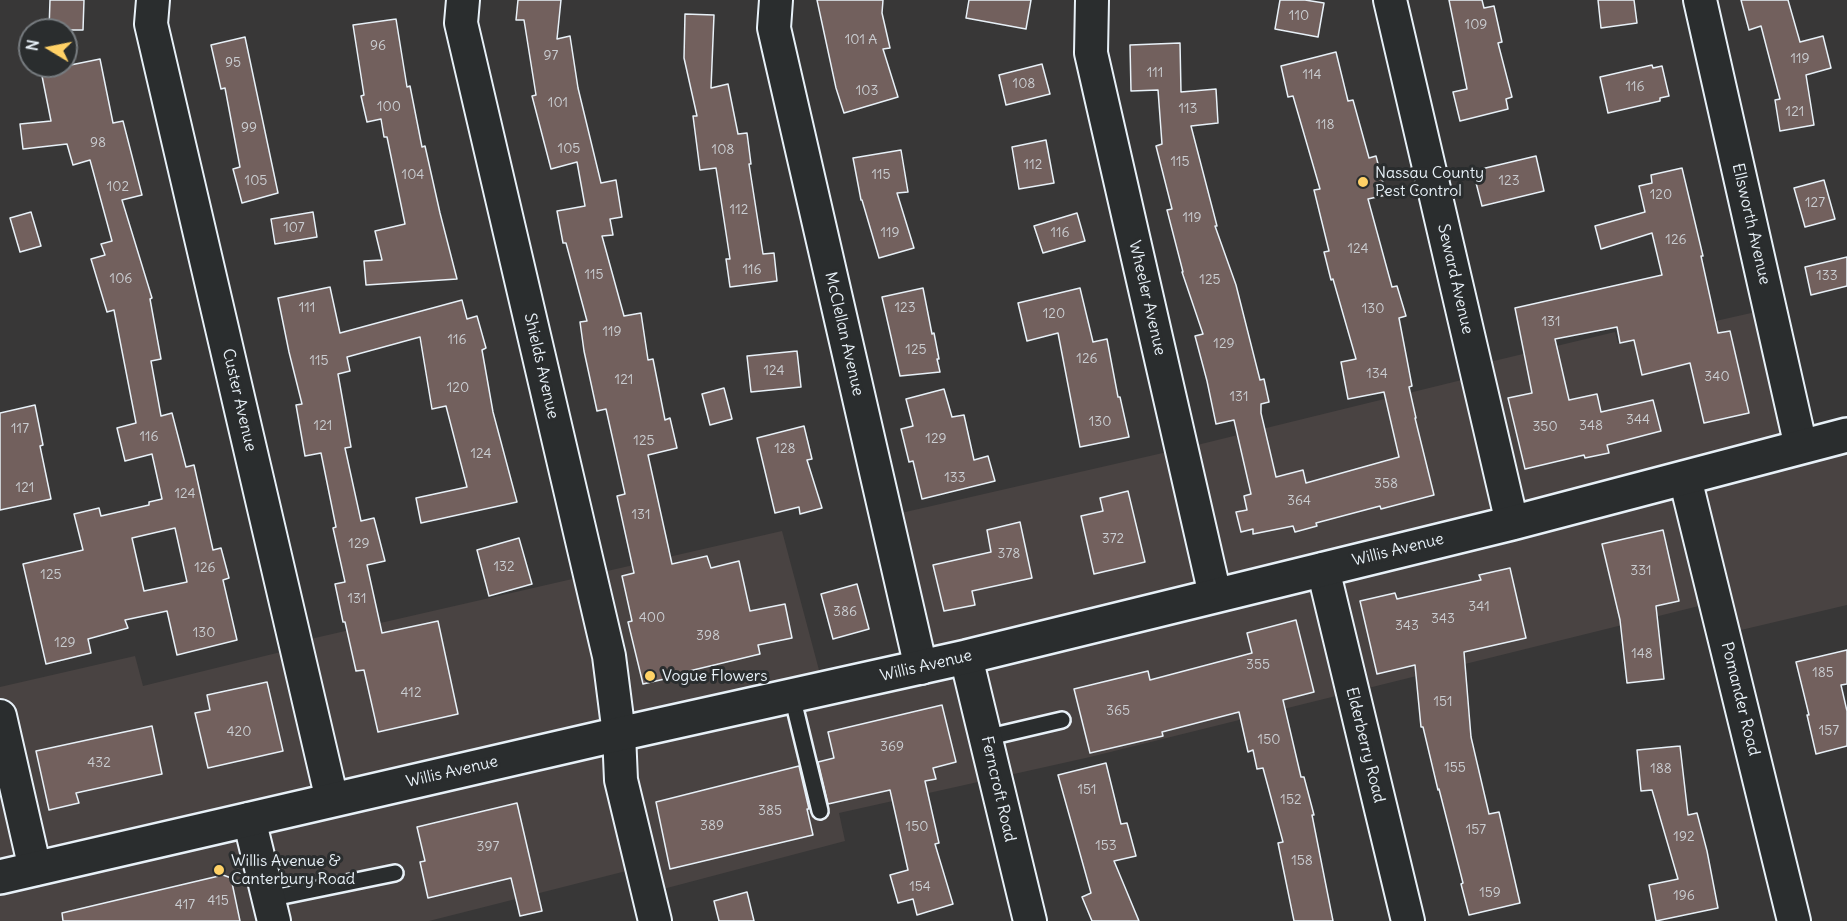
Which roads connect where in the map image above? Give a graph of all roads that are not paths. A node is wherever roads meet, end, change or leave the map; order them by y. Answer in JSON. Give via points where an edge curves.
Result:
{"nodes":[{"id":1,"x":153,"y":0,"type":"edge"},
{"id":2,"x":463,"y":0,"type":"edge"},
{"id":3,"x":776,"y":0,"type":"edge"},
{"id":4,"x":1092,"y":0,"type":"edge"},
{"id":5,"x":1390,"y":0,"type":"edge"},
{"id":6,"x":1700,"y":0,"type":"edge"},
{"id":7,"x":1847,"y":435,"type":"edge"},
{"id":8,"x":1801,"y":447,"type":"junction"},
{"id":9,"x":1685,"y":478,"type":"junction"},
{"id":10,"x":1512,"y":522,"type":"junction"},
{"id":11,"x":1323,"y":569,"type":"junction"},
{"id":12,"x":1215,"y":595,"type":"junction"},
{"id":13,"x":966,"y":657,"type":"junction"},
{"id":14,"x":921,"y":668,"type":"junction"},
{"id":15,"x":792,"y":696,"type":"junction"},
{"id":16,"x":0,"y":716,"type":"edge"},
{"id":17,"x":1062,"y":720,"type":"dead end"},
{"id":18,"x":619,"y":734,"type":"junction"},
{"id":19,"x":986,"y":738,"type":"junction"},
{"id":20,"x":332,"y":800,"type":"junction"},
{"id":21,"x":820,"y":811,"type":"dead end"},
{"id":22,"x":249,"y":819,"type":"junction"},
{"id":23,"x":35,"y":869,"type":"junction"},
{"id":24,"x":395,"y":873,"type":"dead end"},
{"id":25,"x":0,"y":877,"type":"edge"},
{"id":26,"x":271,"y":910,"type":"edge"},
{"id":27,"x":655,"y":921,"type":"edge"},
{"id":28,"x":1030,"y":921,"type":"edge"},
{"id":29,"x":1408,"y":921,"type":"edge"},
{"id":30,"x":1794,"y":921,"type":"edge"}],
"edges":[{"from":1,"to":20,"type":"street","name":"Custer Avenue","via":[[151,24]]},
{"from":2,"to":18,"type":"street","name":"Shields Avenue","via":[[461,23],[609,656]]},
{"from":3,"to":14,"type":"street","name":"McClellan Avenue","via":[[774,28]]},
{"from":4,"to":12,"type":"street","name":"Wheeler Avenue","via":[[1091,53]]},
{"from":5,"to":10,"type":"street","name":"Seward Avenue"},
{"from":6,"to":8,"type":"street","name":"Ellsworth Avenue"},
{"from":7,"to":8,"type":"main road","name":"Willis Avenue"},
{"from":8,"to":9,"type":"main road","name":"Willis Avenue"},
{"from":9,"to":10,"type":"main road","name":"Willis Avenue"},
{"from":9,"to":30,"type":"street","name":"Pomander Road"},
{"from":10,"to":11,"type":"main road","name":"Willis Avenue"},
{"from":11,"to":12,"type":"main road","name":"Willis Avenue"},
{"from":11,"to":29,"type":"street","name":"Elderberry Road"},
{"from":12,"to":13,"type":"main road","name":"Willis Avenue"},
{"from":13,"to":14,"type":"main road","name":"Willis Avenue"},
{"from":13,"to":19,"type":"street","name":"Ferncroft Road"},
{"from":14,"to":15,"type":"main road","name":"Willis Avenue"},
{"from":15,"to":18,"type":"main road","name":"Willis Avenue"},
{"from":15,"to":21,"type":"lane"},
{"from":16,"to":23,"type":"street"},
{"from":17,"to":19,"type":"lane"},
{"from":18,"to":20,"type":"main road","name":"Willis Avenue"},
{"from":18,"to":27,"type":"street","name":"Shields Avenue","via":[[621,780]]},
{"from":19,"to":28,"type":"street","name":"Ferncroft Road"},
{"from":20,"to":22,"type":"main road","name":"Willis Avenue"},
{"from":22,"to":23,"type":"main road","name":"Willis Avenue"},
{"from":22,"to":26,"type":"street"},
{"from":23,"to":25,"type":"main road","name":"Willis Avenue"},
{"from":24,"to":26,"type":"lane"}]}
